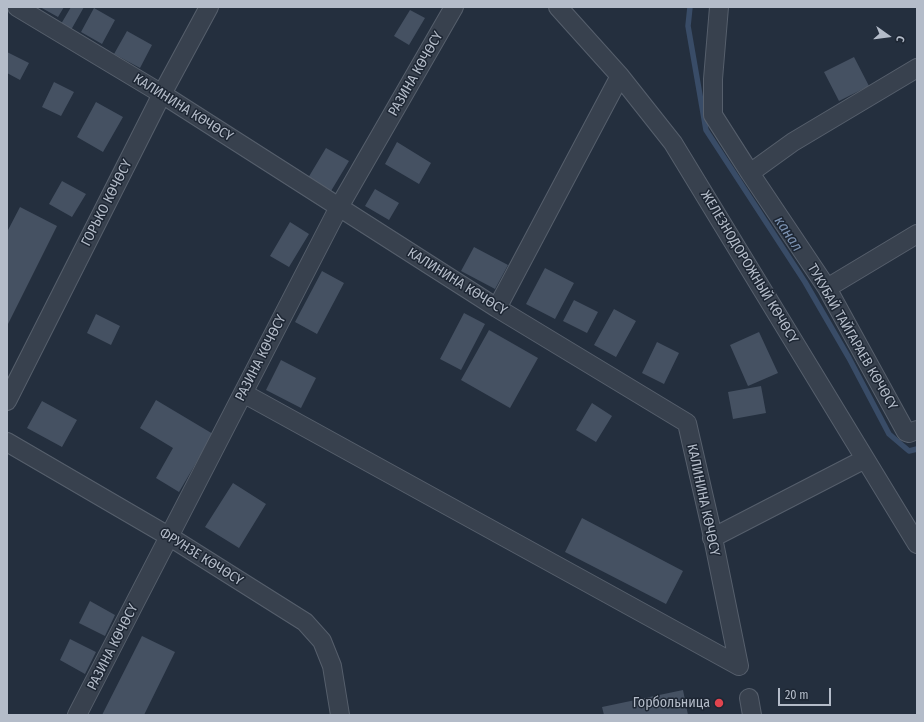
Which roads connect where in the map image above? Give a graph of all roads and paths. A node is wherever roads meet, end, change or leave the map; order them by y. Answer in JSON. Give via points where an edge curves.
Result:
{"nodes":[{"id":1,"x":17,"y":7,"type":"edge"},
{"id":2,"x":209,"y":7,"type":"edge"},
{"id":3,"x":454,"y":7,"type":"edge"},
{"id":4,"x":558,"y":7,"type":"edge"},
{"id":5,"x":719,"y":7,"type":"edge"},
{"id":6,"x":917,"y":68,"type":"edge"},
{"id":7,"x":620,"y":76,"type":"junction"},
{"id":8,"x":162,"y":94,"type":"junction"},
{"id":9,"x":750,"y":173,"type":"junction"},
{"id":10,"x":340,"y":207,"type":"junction"},
{"id":11,"x":917,"y":234,"type":"edge"},
{"id":12,"x":827,"y":288,"type":"junction"},
{"id":13,"x":497,"y":308,"type":"junction"},
{"id":14,"x":243,"y":393,"type":"junction"},
{"id":15,"x":7,"y":401,"type":"edge"},
{"id":16,"x":917,"y":430,"type":"edge"},
{"id":17,"x":7,"y":442,"type":"edge"},
{"id":18,"x":866,"y":459,"type":"junction"},
{"id":19,"x":170,"y":538,"type":"junction"},
{"id":20,"x":712,"y":538,"type":"junction"},
{"id":21,"x":917,"y":544,"type":"edge"},
{"id":22,"x":77,"y":715,"type":"edge"},
{"id":23,"x":340,"y":715,"type":"edge"}],
"edges":[{"from":1,"to":8,"type":"street","name":"КАЛИНИНА КӨЧӨСҮ"},
{"from":2,"to":8,"type":"street","name":"ГОРЬКО КӨЧӨСҮ"},
{"from":3,"to":10,"type":"street","name":"РАЗИНА КӨЧӨСҮ"},
{"from":4,"to":7,"type":"street","name":"ЖЕЛЕЗНОДОРОЖНЫЙ КӨЧӨСҮ"},
{"from":5,"to":9,"type":"street","name":"ТУКУБАЙ ТАЙГАРАЕВ КӨЧӨСҮ","via":[[713,115]]},
{"from":6,"to":9,"type":"street","via":[[793,142]]},
{"from":7,"to":13,"type":"street"},
{"from":7,"to":18,"type":"street","name":"ЖЕЛЕЗНОДОРОЖНЫЙ КӨЧӨСҮ","via":[[673,143]]},
{"from":8,"to":10,"type":"street","name":"КАЛИНИНА КӨЧӨСҮ"},
{"from":8,"to":15,"type":"street","name":"ГОРЬКО КӨЧӨСҮ"},
{"from":9,"to":12,"type":"street","name":"ТУКУБАЙ ТАЙГАРАЕВ КӨЧӨСҮ"},
{"from":10,"to":13,"type":"street","name":"КАЛИНИНА КӨЧӨСҮ"},
{"from":10,"to":14,"type":"street","name":"РАЗИНА КӨЧӨСҮ"},
{"from":11,"to":12,"type":"street"},
{"from":12,"to":16,"type":"street","name":"ТУКУБАЙ ТАЙГАРАЕВ КӨЧӨСҮ","via":[[906,432]]},
{"from":13,"to":20,"type":"street","name":"КАЛИНИНА КӨЧӨСҮ","via":[[687,423]]},
{"from":14,"to":19,"type":"street","name":"РАЗИНА КӨЧӨСҮ"},
{"from":14,"to":20,"type":"street","name":"КАЛИНИНА КӨЧӨСҮ","via":[[739,666]]},
{"from":17,"to":19,"type":"street","name":"ФРУНЗЕ КӨЧӨСҮ"},
{"from":18,"to":20,"type":"street"},
{"from":18,"to":21,"type":"street","name":"ЖЕЛЕЗНОДОРОЖНЫЙ КӨЧӨСҮ"},
{"from":19,"to":22,"type":"street","name":"РАЗИНА КӨЧӨСҮ"},
{"from":19,"to":23,"type":"street","name":"ФРУНЗЕ КӨЧӨСҮ","via":[[305,622],[322,641],[332,666]]}]}
